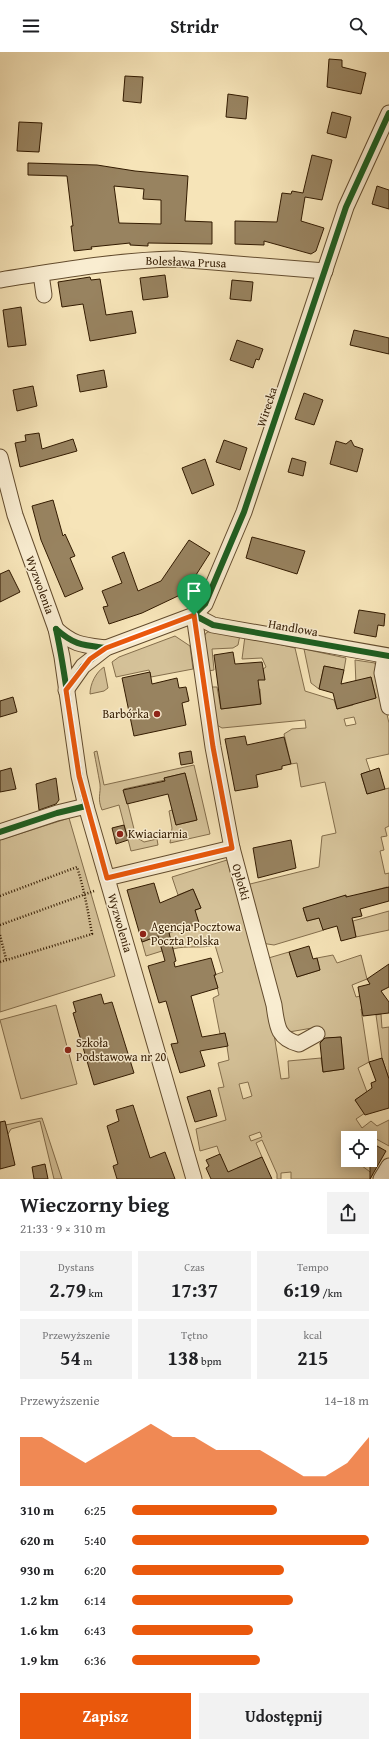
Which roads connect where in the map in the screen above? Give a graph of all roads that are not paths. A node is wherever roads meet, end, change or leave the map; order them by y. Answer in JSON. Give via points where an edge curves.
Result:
{"nodes":[{"id":1,"x":389,"y":113,"type":"edge"},
{"id":2,"x":325,"y":271,"type":"junction"},
{"id":3,"x":41,"y":274,"type":"junction"},
{"id":4,"x":0,"y":280,"type":"edge"},
{"id":5,"x":44,"y":295,"type":"dead end"},
{"id":6,"x":0,"y":457,"type":"edge"},
{"id":7,"x":194,"y":615,"type":"junction"},
{"id":8,"x":56,"y":629,"type":"junction"},
{"id":9,"x":106,"y":648,"type":"junction"},
{"id":10,"x":387,"y":656,"type":"edge"},
{"id":11,"x":66,"y":690,"type":"junction"},
{"id":12,"x":389,"y":707,"type":"edge"},
{"id":13,"x":86,"y":806,"type":"junction"},
{"id":14,"x":0,"y":832,"type":"edge"},
{"id":15,"x":232,"y":848,"type":"junction"},
{"id":16,"x":107,"y":878,"type":"junction"},
{"id":17,"x":317,"y":1034,"type":"dead end"},
{"id":18,"x":389,"y":1166,"type":"edge"},
{"id":19,"x":194,"y":1179,"type":"edge"},
{"id":20,"x":381,"y":1179,"type":"edge"}],
"edges":[{"from":1,"to":2,"type":"street","name":"Wirecka","via":[[346,207]]},
{"from":2,"to":3,"type":"street","name":"Bolesława Prusa","via":[[158,259]]},
{"from":2,"to":7,"type":"street","name":"Wirecka","via":[[244,512],[205,604]]},
{"from":3,"to":4,"type":"street","name":"Bolesława Prusa"},
{"from":3,"to":5,"type":"street"},
{"from":6,"to":8,"type":"street","name":"Wyzwolenia","via":[[15,515]]},
{"from":7,"to":9,"type":"street","name":"Wirecka"},
{"from":7,"to":10,"type":"street","name":"Handlowa","via":[[213,625]]},
{"from":7,"to":15,"type":"street","name":"Opłotki","via":[[213,747]]},
{"from":8,"to":9,"type":"street","name":"Wirecka","via":[[69,641]]},
{"from":8,"to":11,"type":"street","name":"Wyzwolenia"},
{"from":9,"to":11,"type":"street","name":"Wirecka","via":[[90,659]]},
{"from":10,"to":12,"type":"street","via":[[382,674]]},
{"from":11,"to":13,"type":"street","name":"Wyzwolenia"},
{"from":13,"to":14,"type":"street"},
{"from":13,"to":16,"type":"street","name":"Wyzwolenia"},
{"from":15,"to":16,"type":"street"},
{"from":15,"to":17,"type":"street","name":"Opłotki","via":[[280,1032],[286,1039],[299,1044]]},
{"from":16,"to":19,"type":"street","name":"Wyzwolenia"},
{"from":18,"to":20,"type":"street"}]}
